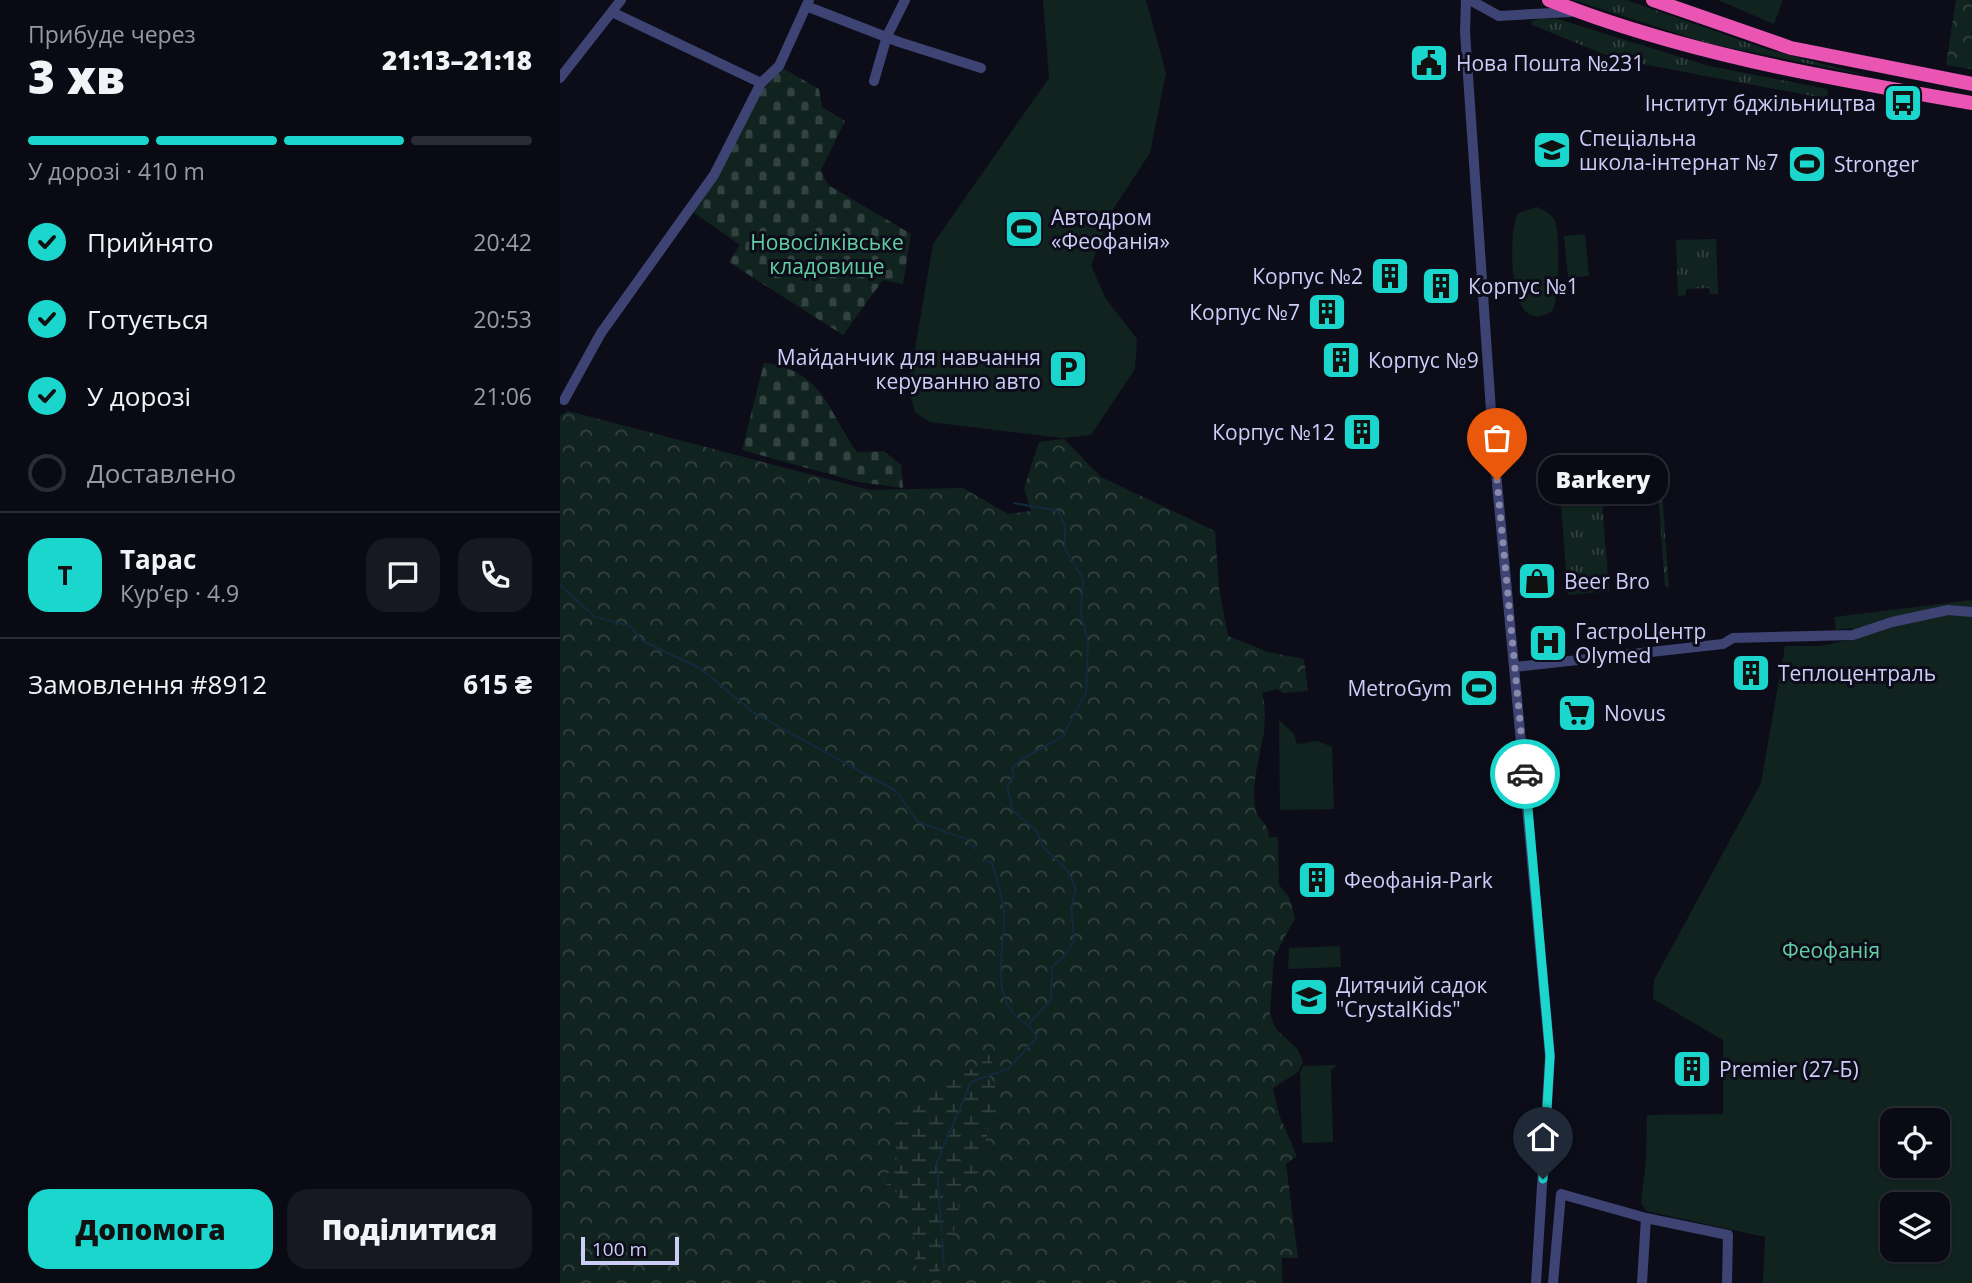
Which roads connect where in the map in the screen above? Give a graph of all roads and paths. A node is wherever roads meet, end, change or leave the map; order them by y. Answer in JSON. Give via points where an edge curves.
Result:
{"nodes":[{"id":1,"x":905,"y":0,"type":"edge"},
{"id":2,"x":1468,"y":0,"type":"edge"},
{"id":3,"x":1549,"y":0,"type":"edge"},
{"id":4,"x":1653,"y":0,"type":"edge"},
{"id":5,"x":618,"y":1,"type":"edge"},
{"id":6,"x":807,"y":3,"type":"edge"},
{"id":7,"x":612,"y":12,"type":"junction"},
{"id":8,"x":1581,"y":12,"type":"junction"},
{"id":9,"x":887,"y":36,"type":"junction"},
{"id":10,"x":981,"y":68,"type":"dead end"},
{"id":11,"x":560,"y":78,"type":"edge"},
{"id":12,"x":874,"y":81,"type":"dead end"},
{"id":13,"x":761,"y":83,"type":"junction"},
{"id":14,"x":1972,"y":84,"type":"edge"},
{"id":15,"x":1972,"y":103,"type":"edge"},
{"id":16,"x":564,"y":400,"type":"dead end"},
{"id":17,"x":1972,"y":612,"type":"edge"},
{"id":18,"x":1515,"y":667,"type":"junction"},
{"id":19,"x":1646,"y":1218,"type":"junction"},
{"id":20,"x":1536,"y":1283,"type":"edge"},
{"id":21,"x":1553,"y":1283,"type":"edge"},
{"id":22,"x":1642,"y":1283,"type":"edge"},
{"id":23,"x":1727,"y":1283,"type":"edge"}],
"edges":[{"from":1,"to":9,"type":"street"},
{"from":2,"to":8,"type":"street","via":[[1499,16]]},
{"from":2,"to":18,"type":"street","via":[[1465,32],[1483,311]]},
{"from":3,"to":8,"type":"highway"},
{"from":4,"to":14,"type":"highway","via":[[1791,48]]},
{"from":5,"to":7,"type":"street"},
{"from":6,"to":9,"type":"street"},
{"from":6,"to":13,"type":"street","via":[[779,66]]},
{"from":7,"to":11,"type":"street"},
{"from":7,"to":13,"type":"street"},
{"from":8,"to":15,"type":"highway","via":[[1724,56]]},
{"from":9,"to":10,"type":"street"},
{"from":9,"to":12,"type":"street"},
{"from":13,"to":16,"type":"street","via":[[714,175],[601,332]]},
{"from":17,"to":18,"type":"street","via":[[1948,610],[1853,635],[1733,638],[1723,644]]},
{"from":18,"to":20,"type":"street","via":[[1550,1056]]},
{"from":19,"to":21,"type":"street","via":[[1558,1196]]},
{"from":19,"to":22,"type":"street"},
{"from":19,"to":23,"type":"street","via":[[1726,1234],[1730,1240]]}]}
